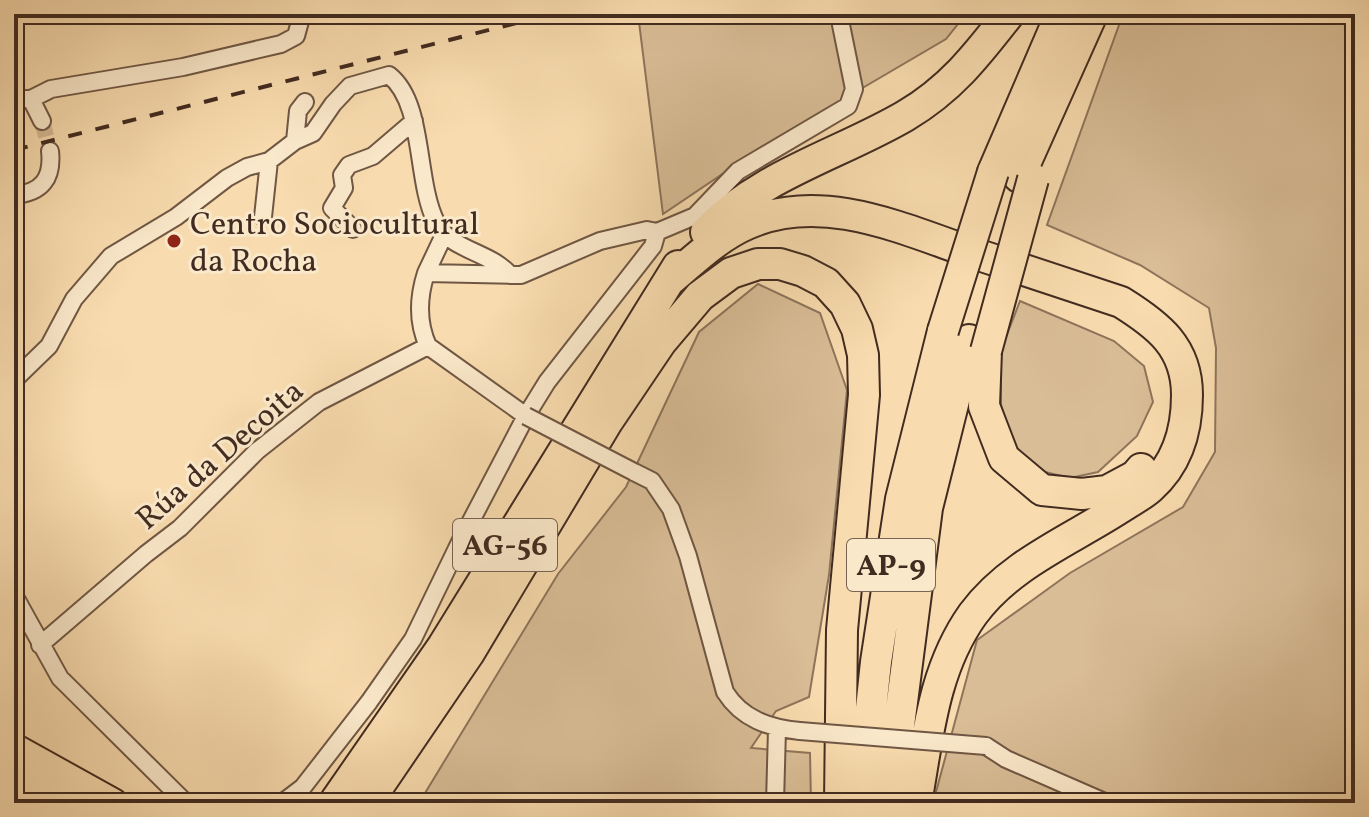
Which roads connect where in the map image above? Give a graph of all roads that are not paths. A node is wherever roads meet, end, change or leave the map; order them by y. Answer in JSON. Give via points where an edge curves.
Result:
{"nodes":[{"id":1,"x":302,"y":14,"type":"edge"},
{"id":2,"x":843,"y":14,"type":"edge"},
{"id":3,"x":1009,"y":14,"type":"edge"},
{"id":4,"x":1061,"y":14,"type":"edge"},
{"id":5,"x":1092,"y":14,"type":"edge"},
{"id":6,"x":23,"y":99,"type":"edge"},
{"id":7,"x":305,"y":102,"type":"dead end"},
{"id":8,"x":42,"y":121,"type":"tunnel mouth"},
{"id":9,"x":414,"y":121,"type":"junction"},
{"id":10,"x":295,"y":141,"type":"junction"},
{"id":11,"x":50,"y":151,"type":"tunnel mouth"},
{"id":12,"x":269,"y":161,"type":"junction"},
{"id":13,"x":1015,"y":176,"type":"junction"},
{"id":14,"x":14,"y":195,"type":"edge"},
{"id":15,"x":263,"y":217,"type":"dead end"},
{"id":16,"x":353,"y":229,"type":"dead end"},
{"id":17,"x":657,"y":232,"type":"junction"},
{"id":18,"x":444,"y":235,"type":"junction"},
{"id":19,"x":426,"y":273,"type":"junction"},
{"id":20,"x":510,"y":275,"type":"junction"},
{"id":21,"x":669,"y":281,"type":"junction"},
{"id":22,"x":966,"y":341,"type":"junction"},
{"id":23,"x":428,"y":346,"type":"junction"},
{"id":24,"x":14,"y":380,"type":"edge"},
{"id":25,"x":526,"y":416,"type":"junction"},
{"id":26,"x":607,"y":422,"type":"junction"},
{"id":27,"x":14,"y":595,"type":"edge"},
{"id":28,"x":40,"y":645,"type":"junction"},
{"id":29,"x":777,"y":729,"type":"junction"},
{"id":30,"x":14,"y":748,"type":"edge"},
{"id":31,"x":113,"y":803,"type":"edge"},
{"id":32,"x":186,"y":803,"type":"edge"},
{"id":33,"x":282,"y":803,"type":"edge"},
{"id":34,"x":334,"y":803,"type":"edge"},
{"id":35,"x":367,"y":803,"type":"edge"},
{"id":36,"x":775,"y":803,"type":"edge"},
{"id":37,"x":840,"y":803,"type":"edge"},
{"id":38,"x":861,"y":803,"type":"edge"},
{"id":39,"x":889,"y":803,"type":"edge"},
{"id":40,"x":916,"y":803,"type":"edge"},
{"id":41,"x":1107,"y":803,"type":"edge"}],
"edges":[{"from":1,"to":6,"type":"street","via":[[296,36],[281,44],[183,67],[71,84]]},
{"from":2,"to":17,"type":"street","via":[[854,89],[848,106],[738,171],[695,216]]},
{"from":3,"to":21,"type":"highway","via":[[960,75],[907,115],[739,204],[687,252]]},
{"from":4,"to":13,"type":"highway","number":"AP-9"},
{"from":5,"to":13,"type":"highway","number":"AP-9"},
{"from":6,"to":8,"type":"street"},
{"from":7,"to":10,"type":"street","via":[[298,111]]},
{"from":9,"to":10,"type":"street","via":[[400,86],[389,75],[350,86],[313,133]]},
{"from":9,"to":16,"type":"street","via":[[342,175],[344,188],[332,208]]},
{"from":9,"to":18,"type":"street","via":[[429,203]]},
{"from":10,"to":12,"type":"street"},
{"from":11,"to":14,"type":"street","via":[[51,170],[44,184]]},
{"from":12,"to":15,"type":"street"},
{"from":12,"to":24,"type":"street","via":[[227,178],[111,256],[74,299],[49,346]]},
{"from":13,"to":22,"type":"highway","number":"AP-9","bridge":true},
{"from":13,"to":22,"type":"highway","bridge":true},
{"from":17,"to":20,"type":"street","via":[[600,241]]},
{"from":17,"to":25,"type":"street","via":[[653,246]]},
{"from":18,"to":19,"type":"street"},
{"from":18,"to":20,"type":"street","via":[[500,264]]},
{"from":19,"to":20,"type":"street"},
{"from":19,"to":23,"type":"street","via":[[419,293]]},
{"from":21,"to":34,"type":"highway","number":"AG-56","via":[[443,646]]},
{"from":21,"to":40,"type":"highway","via":[[747,223],[808,211],[864,216],[1121,302],[1154,323],[1173,345],[1187,386],[1187,415],[1171,463],[1151,488],[1035,558],[975,612],[951,649],[936,691]]},
{"from":22,"to":26,"type":"highway","via":[[1004,458],[1042,490],[1107,491],[1135,476],[1170,427],[1166,371],[1143,334],[1112,312],[859,232],[810,226],[746,242],[717,258],[677,303]]},
{"from":22,"to":38,"type":"highway","number":"AP-9","via":[[901,499]]},
{"from":22,"to":39,"type":"highway","number":"AP-9","via":[[927,508]]},
{"from":23,"to":25,"type":"street"},
{"from":23,"to":28,"type":"street","name":"Rúa da Decoita","via":[[319,402]]},
{"from":25,"to":29,"type":"street","bridge":true,"via":[[652,481],[671,509],[688,556],[725,692],[733,706]]},
{"from":25,"to":33,"type":"street","via":[[413,639],[303,787]]},
{"from":26,"to":35,"type":"highway","number":"AG-56","via":[[469,653]]},
{"from":26,"to":37,"type":"highway","via":[[679,320],[731,273],[780,264],[826,283],[845,304],[863,355],[864,395],[842,630]]},
{"from":27,"to":28,"type":"street"},
{"from":28,"to":32,"type":"street","via":[[60,678]]},
{"from":29,"to":36,"type":"street"},
{"from":29,"to":41,"type":"street","bridge":true,"via":[[986,746]]},
{"from":30,"to":31,"type":"highway"}]}
